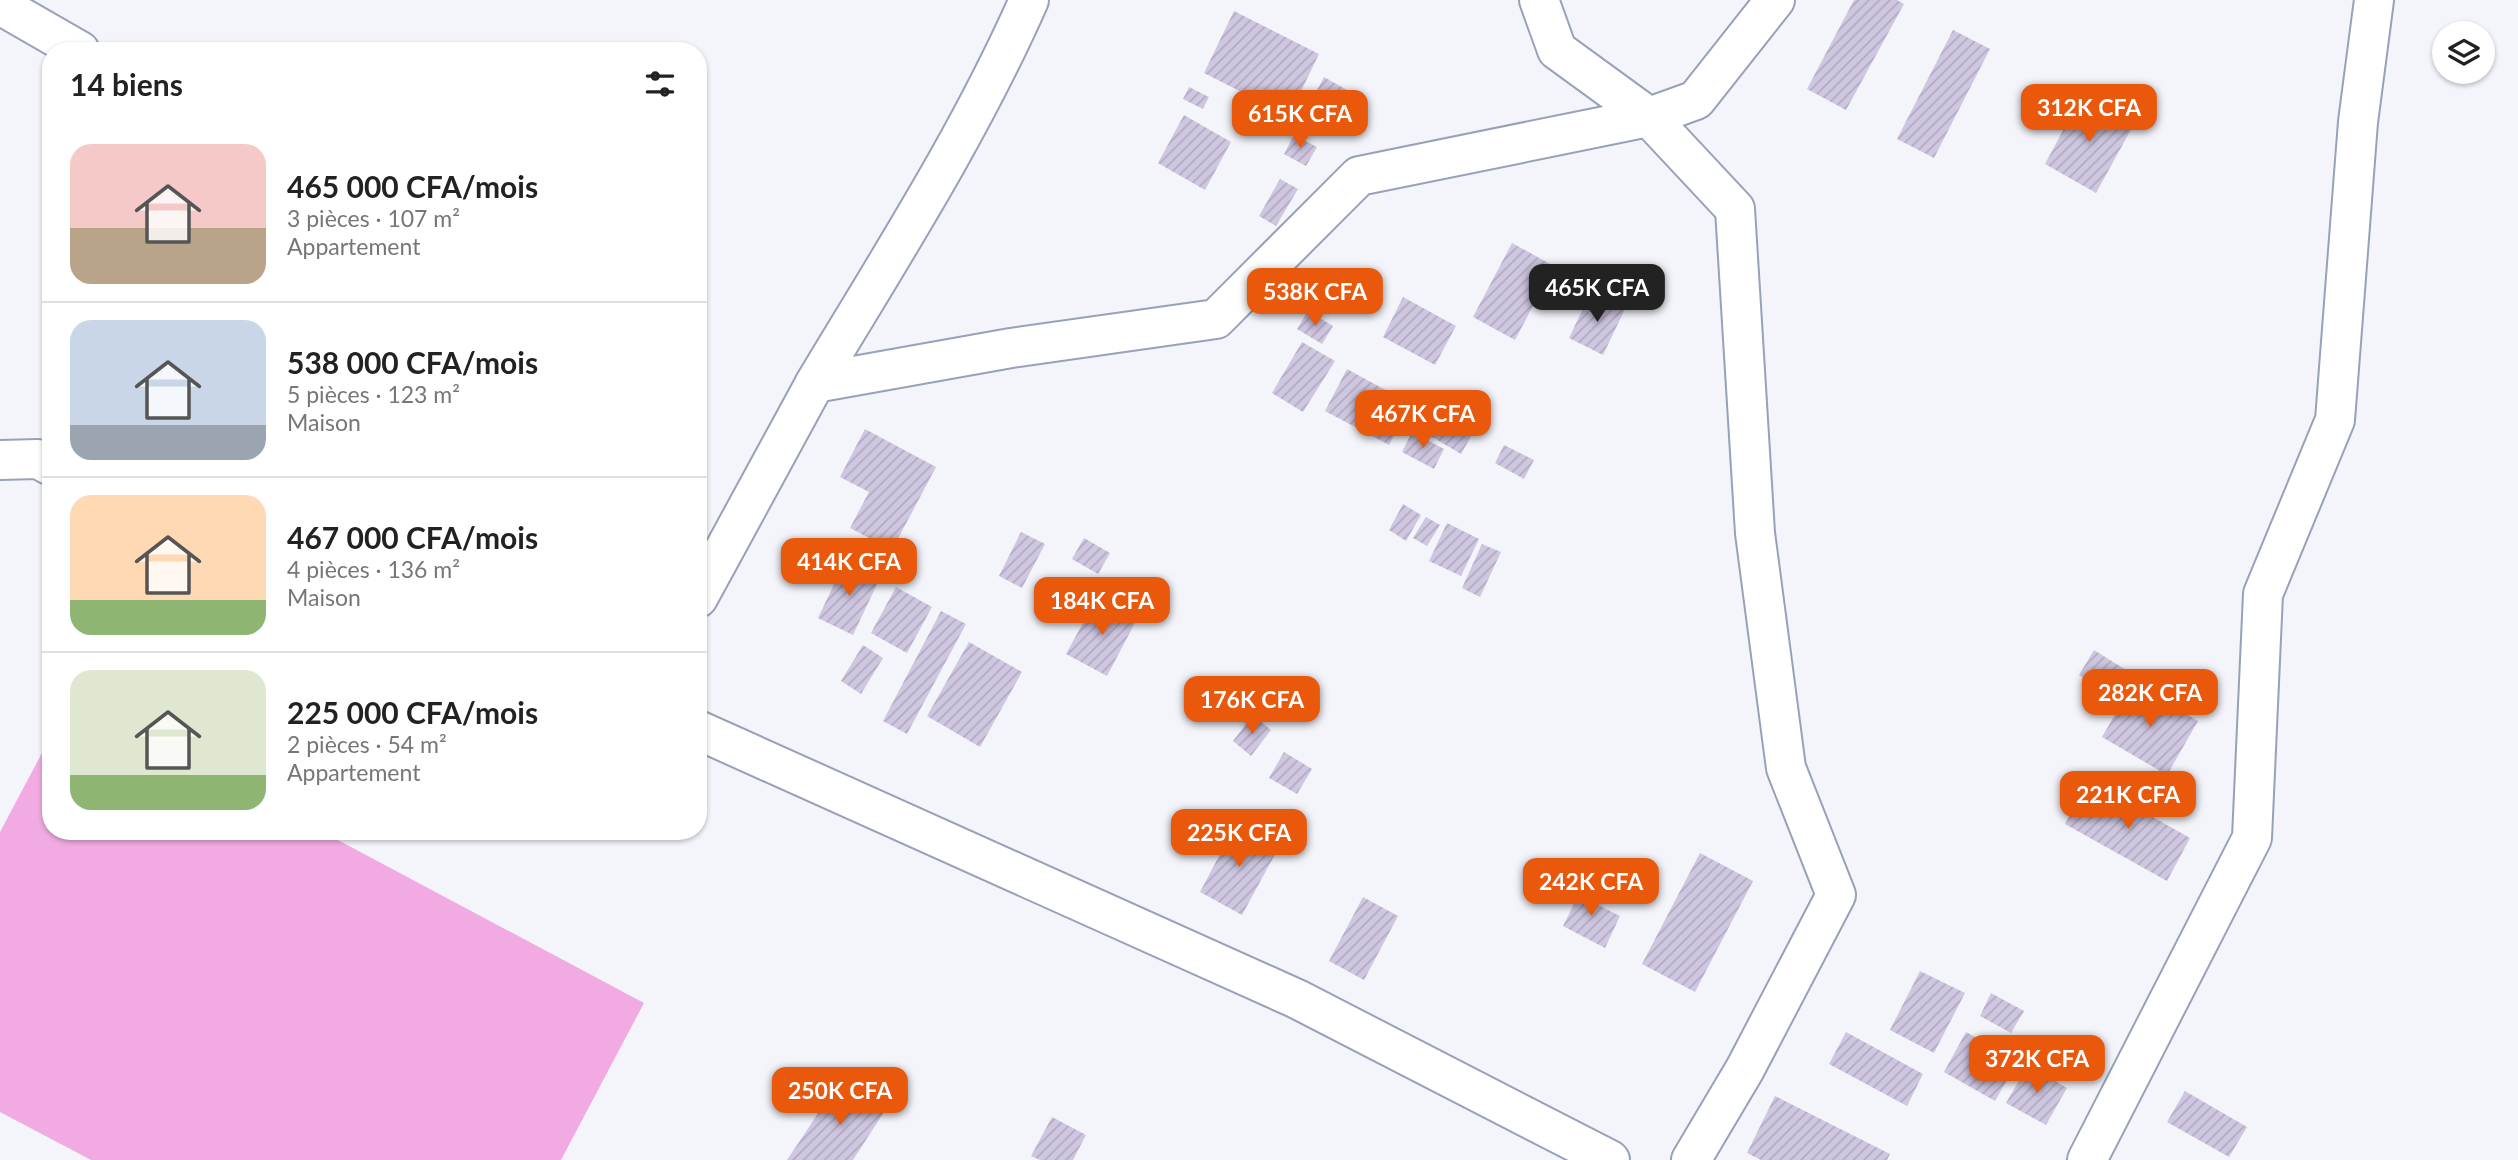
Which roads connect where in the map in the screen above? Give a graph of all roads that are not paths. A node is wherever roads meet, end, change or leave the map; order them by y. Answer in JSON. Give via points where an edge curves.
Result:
{"nodes":[{"id":1,"x":1029,"y":0,"type":"edge"},
{"id":2,"x":1539,"y":0,"type":"edge"},
{"id":3,"x":1775,"y":0,"type":"edge"},
{"id":4,"x":2374,"y":0,"type":"edge"},
{"id":5,"x":0,"y":5,"type":"edge"},
{"id":6,"x":64,"y":42,"type":"edge"},
{"id":7,"x":1649,"y":117,"type":"junction"},
{"id":8,"x":815,"y":383,"type":"junction"},
{"id":9,"x":0,"y":460,"type":"edge"},
{"id":10,"x":42,"y":461,"type":"edge"},
{"id":11,"x":707,"y":581,"type":"edge"},
{"id":12,"x":707,"y":734,"type":"edge"},
{"id":13,"x":1610,"y":1160,"type":"edge"},
{"id":14,"x":1691,"y":1160,"type":"edge"},
{"id":15,"x":2087,"y":1160,"type":"edge"}],
"edges":[{"from":1,"to":8,"type":"street","via":[[929,192]]},
{"from":2,"to":7,"type":"street","via":[[1557,50]]},
{"from":3,"to":7,"type":"street","via":[[1696,100]]},
{"from":4,"to":15,"type":"street","via":[[2358,122],[2335,420],[2263,594],[2252,838]]},
{"from":5,"to":6,"type":"street"},
{"from":7,"to":8,"type":"street","via":[[1359,176],[1216,319],[1011,348]]},
{"from":7,"to":14,"type":"street","via":[[1735,209],[1755,533],[1786,768],[1836,895],[1745,1069]]},
{"from":8,"to":11,"type":"street"},
{"from":9,"to":10,"type":"street"},
{"from":12,"to":13,"type":"street","via":[[1297,999]]}]}
